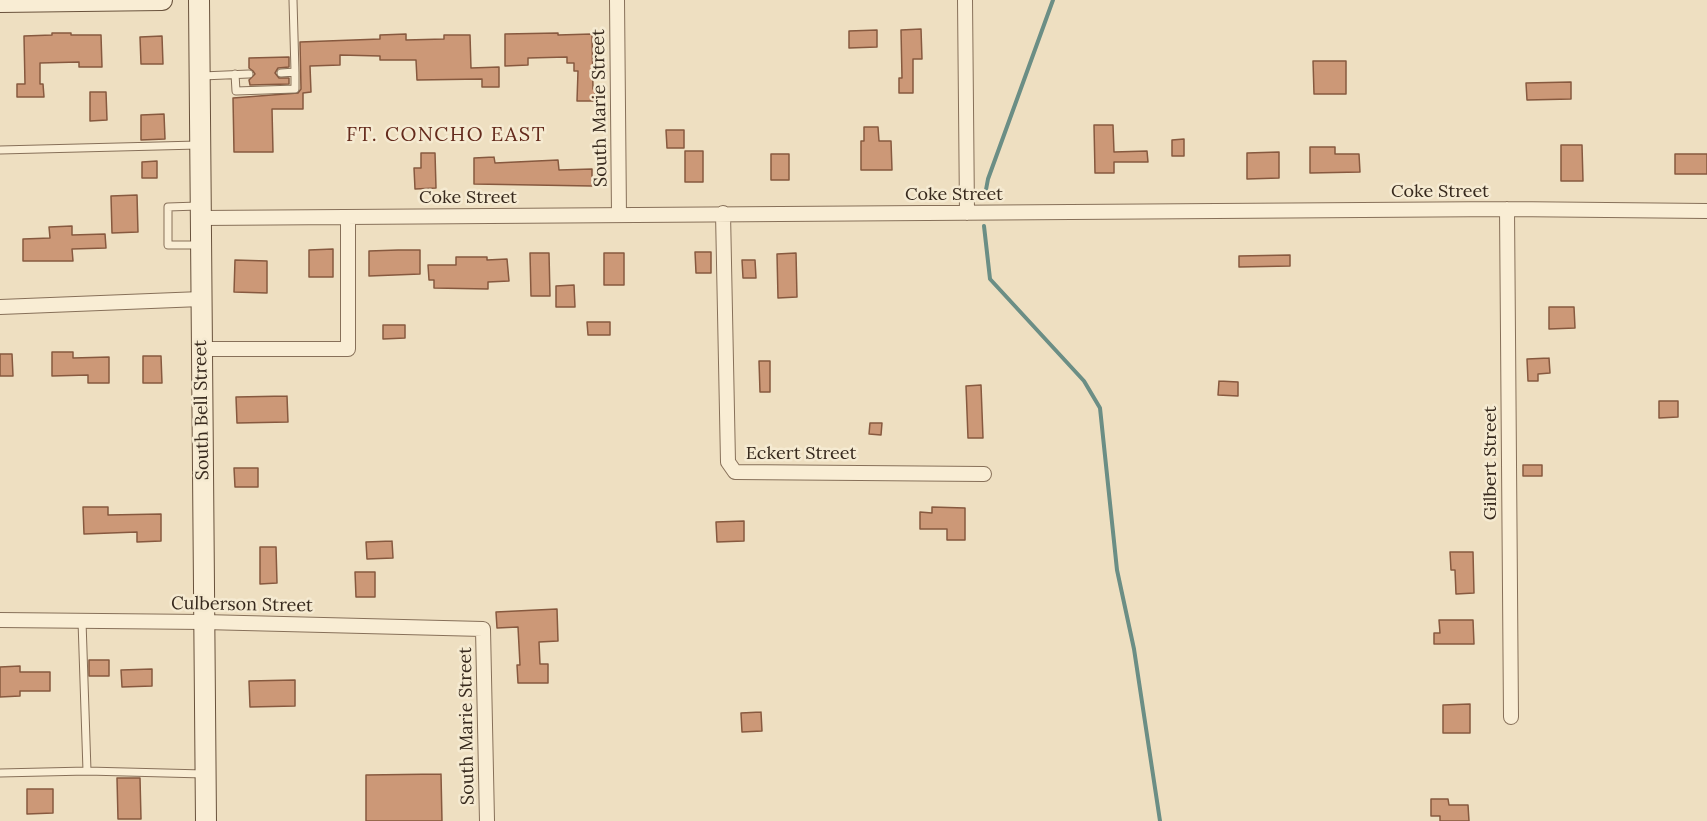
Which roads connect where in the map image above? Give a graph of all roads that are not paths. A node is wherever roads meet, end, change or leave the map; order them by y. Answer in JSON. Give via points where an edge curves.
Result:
{"nodes":[{"id":1,"x":115,"y":0,"type":"edge"},
{"id":2,"x":150,"y":0,"type":"edge"},
{"id":3,"x":162,"y":0,"type":"edge"},
{"id":4,"x":199,"y":0,"type":"edge"},
{"id":5,"x":293,"y":0,"type":"edge"},
{"id":6,"x":617,"y":0,"type":"edge"},
{"id":7,"x":964,"y":0,"type":"edge"},
{"id":8,"x":0,"y":2,"type":"edge"},
{"id":9,"x":295,"y":72,"type":"junction"},
{"id":10,"x":281,"y":73,"type":"dead end"},
{"id":11,"x":235,"y":74,"type":"junction"},
{"id":12,"x":249,"y":74,"type":"dead end"},
{"id":13,"x":199,"y":76,"type":"junction"},
{"id":14,"x":200,"y":145,"type":"junction"},
{"id":15,"x":0,"y":150,"type":"edge"},
{"id":16,"x":1507,"y":209,"type":"junction"},
{"id":17,"x":1707,"y":211,"type":"edge"},
{"id":18,"x":200,"y":212,"type":"junction"},
{"id":19,"x":723,"y":213,"type":"junction"},
{"id":20,"x":967,"y":213,"type":"junction"},
{"id":21,"x":619,"y":215,"type":"junction"},
{"id":22,"x":348,"y":217,"type":"junction"},
{"id":23,"x":200,"y":245,"type":"junction"},
{"id":24,"x":201,"y":299,"type":"junction"},
{"id":25,"x":0,"y":307,"type":"edge"},
{"id":26,"x":202,"y":349,"type":"junction"},
{"id":27,"x":984,"y":474,"type":"dead end"},
{"id":28,"x":0,"y":620,"type":"edge"},
{"id":29,"x":82,"y":621,"type":"junction"},
{"id":30,"x":204,"y":622,"type":"junction"},
{"id":31,"x":483,"y":629,"type":"joint"},
{"id":32,"x":1511,"y":717,"type":"dead end"},
{"id":33,"x":87,"y":771,"type":"junction"},
{"id":34,"x":0,"y":773,"type":"edge"},
{"id":35,"x":205,"y":774,"type":"junction"},
{"id":36,"x":206,"y":821,"type":"edge"},
{"id":37,"x":487,"y":821,"type":"edge"}],
"edges":[{"from":1,"to":2,"type":"main road"},
{"from":1,"to":8,"type":"main road"},
{"from":2,"to":3,"type":"main road"},
{"from":4,"to":13,"type":"main road","name":"South Bell Street"},
{"from":5,"to":9,"type":"lane"},
{"from":6,"to":21,"type":"street","name":"South Marie Street"},
{"from":7,"to":20,"type":"street"},
{"from":9,"to":10,"type":"lane"},
{"from":9,"to":11,"type":"lane","via":[[295,89],[236,91]]},
{"from":11,"to":12,"type":"lane"},
{"from":11,"to":13,"type":"lane"},
{"from":13,"to":14,"type":"main road","name":"South Bell Street"},
{"from":14,"to":15,"type":"lane"},
{"from":14,"to":18,"type":"main road","name":"South Bell Street"},
{"from":16,"to":17,"type":"street","name":"Coke Street"},
{"from":16,"to":20,"type":"street","name":"Coke Street"},
{"from":16,"to":32,"type":"street","name":"Gilbert Street"},
{"from":18,"to":22,"type":"street","name":"Coke Street"},
{"from":18,"to":23,"type":"main road","name":"South Bell Street"},
{"from":18,"to":23,"type":"lane","via":[[168,207],[168,246]]},
{"from":19,"to":20,"type":"street","name":"Coke Street"},
{"from":19,"to":21,"type":"street","name":"Coke Street"},
{"from":19,"to":27,"type":"street","name":"Eckert Street","via":[[728,462],[735,472]]},
{"from":21,"to":22,"type":"street","name":"Coke Street"},
{"from":22,"to":26,"type":"street","via":[[348,349]]},
{"from":23,"to":24,"type":"main road","name":"South Bell Street"},
{"from":24,"to":25,"type":"street"},
{"from":24,"to":26,"type":"main road","name":"South Bell Street"},
{"from":26,"to":30,"type":"main road","name":"South Bell Street"},
{"from":28,"to":29,"type":"street","name":"Culberson Street"},
{"from":29,"to":30,"type":"street","name":"Culberson Street"},
{"from":29,"to":33,"type":"lane"},
{"from":30,"to":31,"type":"street","name":"Culberson Street"},
{"from":30,"to":35,"type":"main road","name":"South Bell Street"},
{"from":31,"to":37,"type":"street","name":"South Marie Street"},
{"from":33,"to":34,"type":"lane"},
{"from":33,"to":35,"type":"lane"},
{"from":35,"to":36,"type":"main road","name":"South Bell Street"}]}
